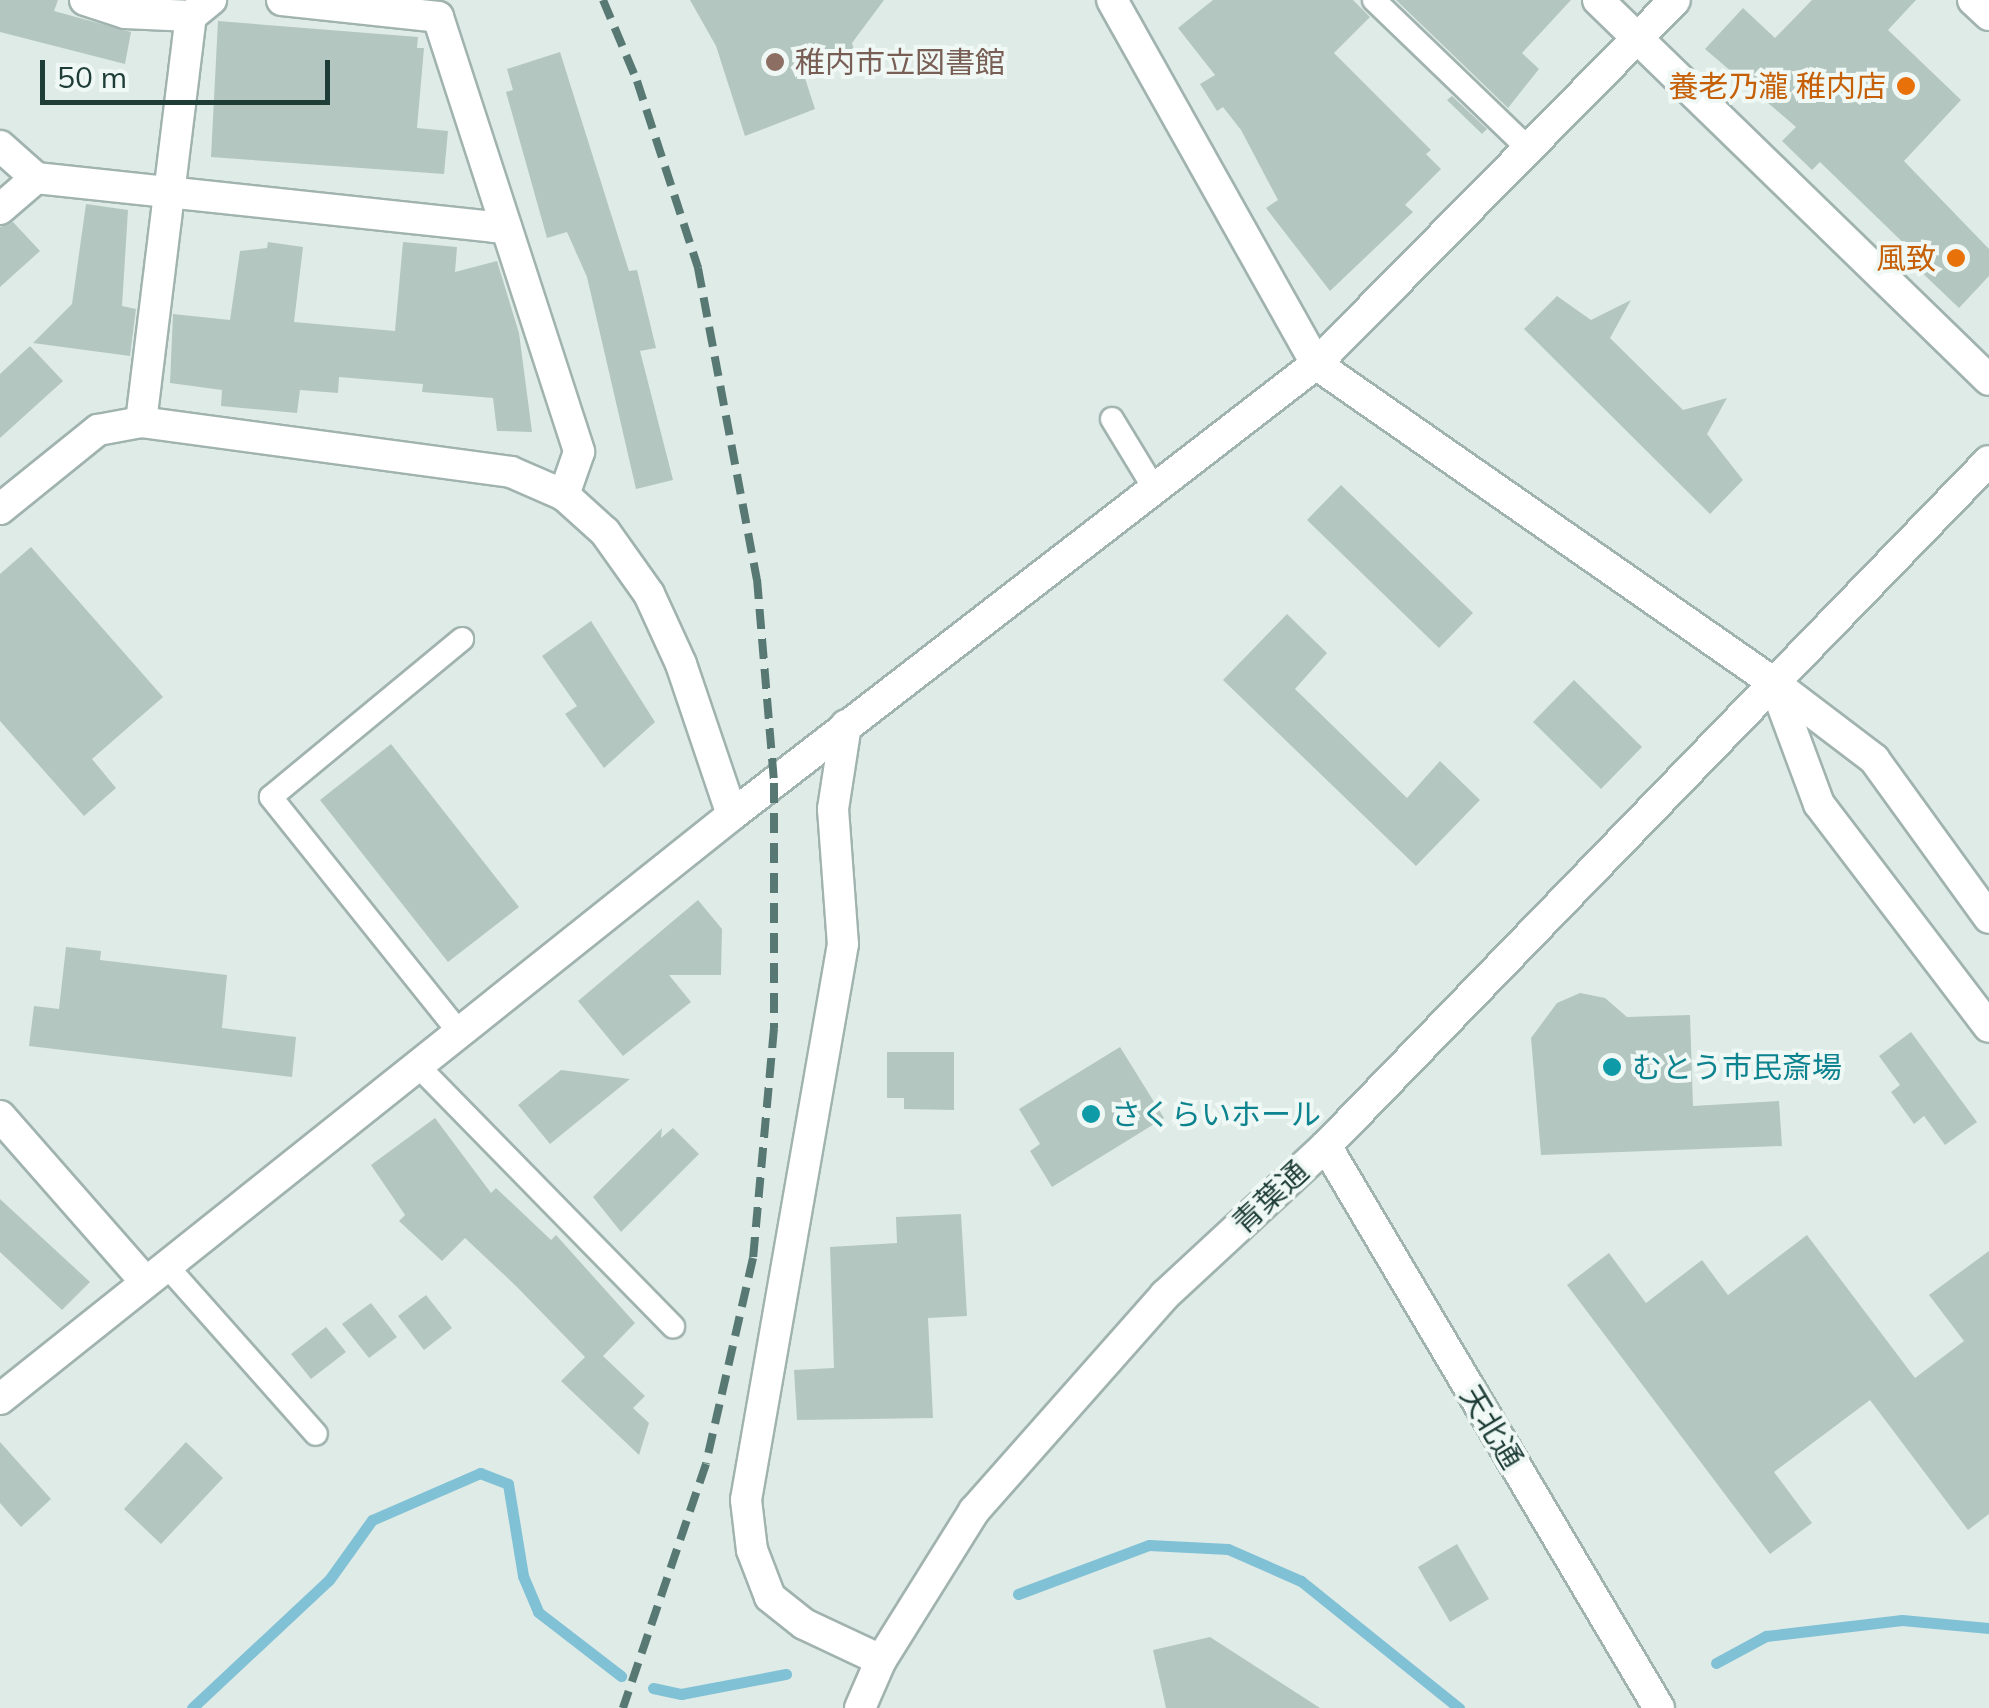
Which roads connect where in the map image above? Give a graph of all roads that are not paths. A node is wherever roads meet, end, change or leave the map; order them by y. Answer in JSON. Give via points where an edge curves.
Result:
{"nodes":[{"id":1,"x":84,"y":0,"type":"edge"},
{"id":2,"x":282,"y":0,"type":"edge"},
{"id":3,"x":1112,"y":0,"type":"edge"},
{"id":4,"x":1374,"y":0,"type":"edge"},
{"id":5,"x":1598,"y":0,"type":"edge"},
{"id":6,"x":1675,"y":0,"type":"edge"},
{"id":7,"x":1973,"y":0,"type":"edge"},
{"id":8,"x":201,"y":8,"type":"edge"},
{"id":9,"x":1989,"y":15,"type":"edge"},
{"id":10,"x":1637,"y":38,"type":"junction"},
{"id":11,"x":0,"y":146,"type":"edge"},
{"id":12,"x":1528,"y":148,"type":"junction"},
{"id":13,"x":36,"y":178,"type":"junction"},
{"id":14,"x":171,"y":193,"type":"junction"},
{"id":15,"x":0,"y":209,"type":"edge"},
{"id":16,"x":506,"y":228,"type":"junction"},
{"id":17,"x":1316,"y":364,"type":"junction"},
{"id":18,"x":1989,"y":380,"type":"edge"},
{"id":19,"x":1112,"y":418,"type":"dead end"},
{"id":20,"x":141,"y":422,"type":"junction"},
{"id":21,"x":1989,"y":461,"type":"edge"},
{"id":22,"x":1154,"y":488,"type":"junction"},
{"id":23,"x":564,"y":496,"type":"junction"},
{"id":24,"x":0,"y":509,"type":"edge"},
{"id":25,"x":462,"y":639,"type":"dead end"},
{"id":26,"x":1774,"y":683,"type":"junction"},
{"id":27,"x":846,"y":726,"type":"junction"},
{"id":28,"x":732,"y":815,"type":"junction"},
{"id":29,"x":1989,"y":918,"type":"edge"},
{"id":30,"x":1989,"y":1026,"type":"edge"},
{"id":31,"x":458,"y":1032,"type":"junction"},
{"id":32,"x":417,"y":1064,"type":"junction"},
{"id":33,"x":0,"y":1116,"type":"edge"},
{"id":34,"x":1326,"y":1146,"type":"junction"},
{"id":35,"x":155,"y":1272,"type":"junction"},
{"id":36,"x":673,"y":1326,"type":"dead end"},
{"id":37,"x":0,"y":1399,"type":"edge"},
{"id":38,"x":316,"y":1434,"type":"dead end"},
{"id":39,"x":881,"y":1660,"type":"junction"},
{"id":40,"x":860,"y":1708,"type":"edge"},
{"id":41,"x":1659,"y":1708,"type":"edge"}],
"edges":[{"from":1,"to":8,"type":"street","via":[[125,13]]},
{"from":2,"to":16,"type":"street","via":[[438,17]]},
{"from":3,"to":17,"type":"street"},
{"from":4,"to":12,"type":"lane"},
{"from":5,"to":10,"type":"street"},
{"from":6,"to":10,"type":"street"},
{"from":7,"to":9,"type":"street"},
{"from":8,"to":14,"type":"street"},
{"from":10,"to":12,"type":"street"},
{"from":10,"to":18,"type":"street"},
{"from":11,"to":13,"type":"street"},
{"from":12,"to":17,"type":"street"},
{"from":13,"to":14,"type":"street"},
{"from":13,"to":15,"type":"street"},
{"from":14,"to":16,"type":"street"},
{"from":14,"to":20,"type":"street"},
{"from":16,"to":23,"type":"street","via":[[579,452]]},
{"from":17,"to":22,"type":"street"},
{"from":17,"to":26,"type":"street"},
{"from":19,"to":22,"type":"lane"},
{"from":20,"to":23,"type":"street","via":[[510,472]]},
{"from":20,"to":24,"type":"street","via":[[98,430]]},
{"from":21,"to":26,"type":"street","name":"青葉通"},
{"from":22,"to":27,"type":"street"},
{"from":23,"to":28,"type":"street","via":[[604,532],[649,594],[681,664]]},
{"from":25,"to":31,"type":"lane","via":[[271,798]]},
{"from":26,"to":29,"type":"street","via":[[1874,760]]},
{"from":26,"to":30,"type":"street","via":[[1819,804]]},
{"from":26,"to":34,"type":"street","name":"青葉通"},
{"from":27,"to":28,"type":"street"},
{"from":27,"to":39,"type":"street","via":[[833,809],[843,944],[746,1500],[752,1550],[770,1597],[804,1624]]},
{"from":28,"to":31,"type":"street"},
{"from":31,"to":32,"type":"street"},
{"from":32,"to":35,"type":"street"},
{"from":32,"to":36,"type":"lane"},
{"from":33,"to":35,"type":"street"},
{"from":34,"to":39,"type":"street","name":"青葉通","via":[[1165,1295],[974,1511]]},
{"from":34,"to":41,"type":"street","name":"天北通"},
{"from":35,"to":37,"type":"street"},
{"from":35,"to":38,"type":"lane"},
{"from":39,"to":40,"type":"street","name":"青葉通"}]}
